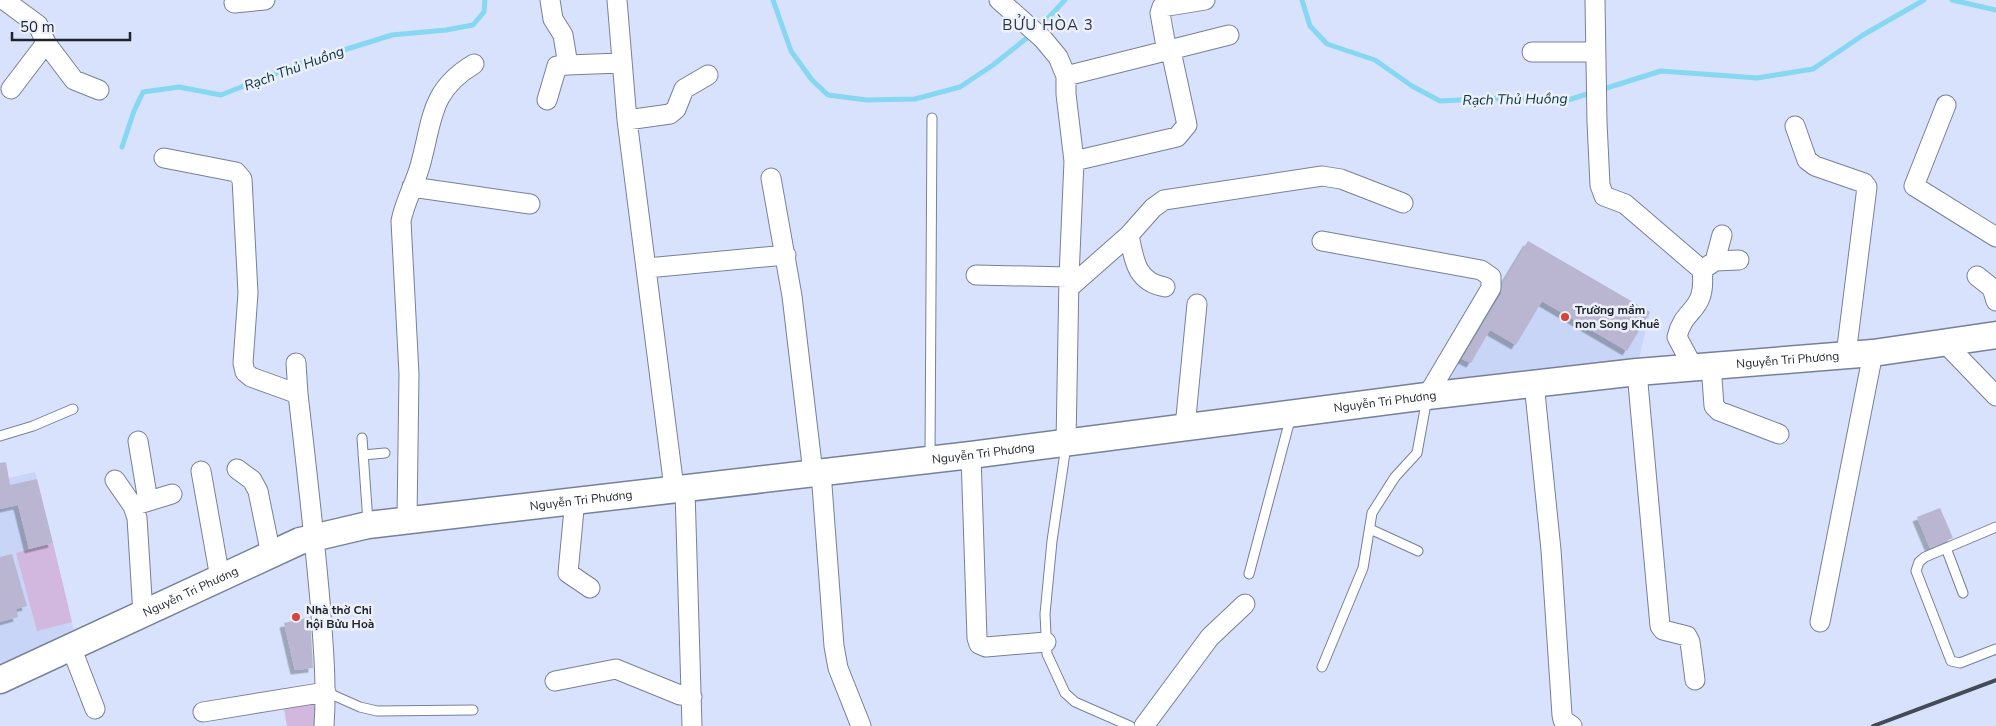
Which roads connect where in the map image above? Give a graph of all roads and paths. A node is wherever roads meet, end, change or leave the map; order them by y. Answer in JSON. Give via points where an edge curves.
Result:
{"nodes":[{"id":1,"x":4,"y":0,"type":"edge"},
{"id":2,"x":265,"y":0,"type":"edge"},
{"id":3,"x":550,"y":0,"type":"edge"},
{"id":4,"x":616,"y":0,"type":"edge"},
{"id":5,"x":1000,"y":0,"type":"edge"},
{"id":6,"x":1204,"y":0,"type":"edge"},
{"id":7,"x":1595,"y":0,"type":"edge"},
{"id":8,"x":234,"y":4,"type":"edge"},
{"id":9,"x":1229,"y":35,"type":"dead end"},
{"id":10,"x":46,"y":43,"type":"junction"},
{"id":11,"x":1169,"y":51,"type":"junction"},
{"id":12,"x":1532,"y":52,"type":"dead end"},
{"id":13,"x":1596,"y":52,"type":"junction"},
{"id":14,"x":620,"y":63,"type":"junction"},
{"id":15,"x":474,"y":64,"type":"dead end"},
{"id":16,"x":568,"y":65,"type":"junction"},
{"id":17,"x":708,"y":75,"type":"dead end"},
{"id":18,"x":1066,"y":76,"type":"junction"},
{"id":19,"x":11,"y":89,"type":"dead end"},
{"id":20,"x":99,"y":90,"type":"dead end"},
{"id":21,"x":547,"y":100,"type":"dead end"},
{"id":22,"x":1946,"y":105,"type":"dead end"},
{"id":23,"x":932,"y":118,"type":"dead end"},
{"id":24,"x":627,"y":120,"type":"junction"},
{"id":25,"x":1795,"y":126,"type":"dead end"},
{"id":26,"x":164,"y":158,"type":"dead end"},
{"id":27,"x":1074,"y":161,"type":"junction"},
{"id":28,"x":771,"y":178,"type":"dead end"},
{"id":29,"x":412,"y":187,"type":"junction"},
{"id":30,"x":1403,"y":203,"type":"dead end"},
{"id":31,"x":530,"y":204,"type":"dead end"},
{"id":32,"x":1129,"y":235,"type":"junction"},
{"id":33,"x":1722,"y":235,"type":"dead end"},
{"id":34,"x":1996,"y":237,"type":"edge"},
{"id":35,"x":1322,"y":241,"type":"dead end"},
{"id":36,"x":786,"y":255,"type":"junction"},
{"id":37,"x":1739,"y":260,"type":"dead end"},
{"id":38,"x":1709,"y":266,"type":"junction"},
{"id":39,"x":647,"y":268,"type":"junction"},
{"id":40,"x":976,"y":275,"type":"dead end"},
{"id":41,"x":1977,"y":276,"type":"dead end"},
{"id":42,"x":1069,"y":282,"type":"junction"},
{"id":43,"x":1165,"y":287,"type":"dead end"},
{"id":44,"x":1996,"y":301,"type":"edge"},
{"id":45,"x":1197,"y":304,"type":"dead end"},
{"id":46,"x":1996,"y":335,"type":"edge"},
{"id":47,"x":1944,"y":342,"type":"junction"},
{"id":48,"x":1873,"y":353,"type":"junction"},
{"id":49,"x":1846,"y":355,"type":"junction"},
{"id":50,"x":296,"y":363,"type":"dead end"},
{"id":51,"x":1702,"y":366,"type":"junction"},
{"id":52,"x":1637,"y":372,"type":"junction"},
{"id":53,"x":1534,"y":383,"type":"junction"},
{"id":54,"x":298,"y":394,"type":"junction"},
{"id":55,"x":1427,"y":396,"type":"junction"},
{"id":56,"x":1996,"y":396,"type":"edge"},
{"id":57,"x":73,"y":409,"type":"dead end"},
{"id":58,"x":1292,"y":413,"type":"junction"},
{"id":59,"x":1184,"y":427,"type":"junction"},
{"id":60,"x":1779,"y":434,"type":"dead end"},
{"id":61,"x":0,"y":436,"type":"edge"},
{"id":62,"x":362,"y":438,"type":"dead end"},
{"id":63,"x":138,"y":440,"type":"dead end"},
{"id":64,"x":1066,"y":443,"type":"junction"},
{"id":65,"x":385,"y":453,"type":"dead end"},
{"id":66,"x":364,"y":455,"type":"junction"},
{"id":67,"x":971,"y":455,"type":"junction"},
{"id":68,"x":930,"y":459,"type":"junction"},
{"id":69,"x":237,"y":469,"type":"dead end"},
{"id":70,"x":201,"y":471,"type":"dead end"},
{"id":71,"x":817,"y":472,"type":"junction"},
{"id":72,"x":115,"y":480,"type":"dead end"},
{"id":73,"x":680,"y":489,"type":"junction"},
{"id":74,"x":172,"y":494,"type":"dead end"},
{"id":75,"x":575,"y":499,"type":"junction"},
{"id":76,"x":140,"y":504,"type":"junction"},
{"id":77,"x":407,"y":519,"type":"junction"},
{"id":78,"x":368,"y":525,"type":"junction"},
{"id":79,"x":1996,"y":527,"type":"edge"},
{"id":80,"x":1370,"y":529,"type":"junction"},
{"id":81,"x":315,"y":537,"type":"junction"},
{"id":82,"x":1946,"y":548,"type":"junction"},
{"id":83,"x":1418,"y":551,"type":"dead end"},
{"id":84,"x":270,"y":555,"type":"junction"},
{"id":85,"x":1249,"y":574,"type":"dead end"},
{"id":86,"x":220,"y":578,"type":"junction"},
{"id":87,"x":590,"y":588,"type":"dead end"},
{"id":88,"x":1964,"y":593,"type":"dead end"},
{"id":89,"x":1245,"y":604,"type":"dead end"},
{"id":90,"x":144,"y":614,"type":"junction"},
{"id":91,"x":1820,"y":622,"type":"dead end"},
{"id":92,"x":1046,"y":642,"type":"junction"},
{"id":93,"x":71,"y":647,"type":"junction"},
{"id":94,"x":1996,"y":649,"type":"edge"},
{"id":95,"x":1322,"y":667,"type":"dead end"},
{"id":96,"x":0,"y":680,"type":"edge"},
{"id":97,"x":1695,"y":680,"type":"dead end"},
{"id":98,"x":555,"y":681,"type":"dead end"},
{"id":99,"x":326,"y":692,"type":"junction"},
{"id":100,"x":692,"y":698,"type":"junction"},
{"id":101,"x":95,"y":710,"type":"dead end"},
{"id":102,"x":473,"y":710,"type":"dead end"},
{"id":103,"x":203,"y":712,"type":"dead end"},
{"id":104,"x":324,"y":726,"type":"edge"},
{"id":105,"x":692,"y":726,"type":"edge"},
{"id":106,"x":860,"y":726,"type":"edge"},
{"id":107,"x":1130,"y":726,"type":"edge"},
{"id":108,"x":1144,"y":726,"type":"edge"},
{"id":109,"x":1572,"y":726,"type":"edge"}],
"edges":[{"from":1,"to":10,"type":"street","via":[[38,25]]},
{"from":2,"to":8,"type":"street"},
{"from":3,"to":16,"type":"street","via":[[553,19],[563,35]]},
{"from":4,"to":14,"type":"street"},
{"from":5,"to":18,"type":"street","via":[[1058,57]]},
{"from":6,"to":11,"type":"street","via":[[1162,7],[1160,13]]},
{"from":7,"to":13,"type":"street"},
{"from":9,"to":11,"type":"street"},
{"from":10,"to":19,"type":"street"},
{"from":10,"to":20,"type":"street","via":[[74,80]]},
{"from":11,"to":18,"type":"street"},
{"from":11,"to":27,"type":"street","via":[[1187,125],[1183,133]]},
{"from":12,"to":13,"type":"street"},
{"from":13,"to":38,"type":"street","via":[[1600,185],[1604,196],[1625,204]]},
{"from":14,"to":16,"type":"street"},
{"from":14,"to":24,"type":"street"},
{"from":15,"to":29,"type":"street","via":[[457,74],[439,96]]},
{"from":16,"to":21,"type":"street","via":[[556,66]]},
{"from":17,"to":24,"type":"street","via":[[684,88],[676,109],[670,114]]},
{"from":18,"to":27,"type":"street"},
{"from":22,"to":34,"type":"street","via":[[1914,186]]},
{"from":23,"to":68,"type":"lane"},
{"from":24,"to":39,"type":"street"},
{"from":25,"to":49,"type":"street","via":[[1807,160],[1814,166],[1864,183],[1867,187]]},
{"from":26,"to":54,"type":"street","via":[[236,172],[242,179],[248,293],[245,372]]},
{"from":27,"to":42,"type":"street"},
{"from":28,"to":36,"type":"street"},
{"from":29,"to":31,"type":"street"},
{"from":29,"to":77,"type":"street","via":[[401,220],[409,374]]},
{"from":30,"to":32,"type":"street","via":[[1322,176],[1164,200]]},
{"from":32,"to":42,"type":"street"},
{"from":32,"to":43,"type":"street","via":[[1144,279],[1152,285]]},
{"from":33,"to":38,"type":"street"},
{"from":35,"to":55,"type":"street","via":[[1481,270],[1491,277],[1491,288]]},
{"from":36,"to":39,"type":"street"},
{"from":36,"to":71,"type":"street"},
{"from":37,"to":38,"type":"street"},
{"from":38,"to":51,"type":"street","via":[[1702,296],[1677,337]]},
{"from":39,"to":73,"type":"street"},
{"from":40,"to":42,"type":"street"},
{"from":41,"to":44,"type":"street","via":[[1992,288]]},
{"from":42,"to":64,"type":"street"},
{"from":45,"to":59,"type":"street"},
{"from":46,"to":47,"type":"main road","name":"Nguyễn Tri Phương"},
{"from":47,"to":48,"type":"main road","name":"Nguyễn Tri Phương"},
{"from":47,"to":56,"type":"street"},
{"from":48,"to":49,"type":"main road","name":"Nguyễn Tri Phương"},
{"from":48,"to":91,"type":"street"},
{"from":49,"to":51,"type":"main road","name":"Nguyễn Tri Phương"},
{"from":50,"to":54,"type":"street"},
{"from":51,"to":52,"type":"main road","name":"Nguyễn Tri Phương"},
{"from":51,"to":60,"type":"street","via":[[1718,412]]},
{"from":52,"to":53,"type":"main road","name":"Nguyễn Tri Phương"},
{"from":52,"to":97,"type":"street","via":[[1660,626],[1663,630],[1687,636]]},
{"from":53,"to":55,"type":"main road","name":"Nguyễn Tri Phương"},
{"from":53,"to":109,"type":"street","via":[[1551,550],[1562,715],[1563,720]]},
{"from":54,"to":81,"type":"street"},
{"from":55,"to":58,"type":"main road","name":"Nguyễn Tri Phương"},
{"from":55,"to":80,"type":"lane","via":[[1417,453],[1384,492],[1372,513]]},
{"from":57,"to":61,"type":"lane"},
{"from":58,"to":59,"type":"main road","name":"Nguyễn Tri Phương"},
{"from":58,"to":85,"type":"lane"},
{"from":59,"to":64,"type":"main road","name":"Nguyễn Tri Phương"},
{"from":62,"to":66,"type":"lane"},
{"from":63,"to":76,"type":"street"},
{"from":64,"to":67,"type":"main road","name":"Nguyễn Tri Phương"},
{"from":64,"to":92,"type":"lane","via":[[1052,541],[1045,614]]},
{"from":65,"to":66,"type":"lane"},
{"from":66,"to":78,"type":"lane"},
{"from":67,"to":68,"type":"main road","name":"Nguyễn Tri Phương"},
{"from":67,"to":92,"type":"street","via":[[979,644],[986,647]]},
{"from":68,"to":71,"type":"main road","name":"Nguyễn Tri Phương"},
{"from":69,"to":84,"type":"street","via":[[252,480],[258,491]]},
{"from":70,"to":86,"type":"street"},
{"from":71,"to":73,"type":"main road","name":"Nguyễn Tri Phương"},
{"from":71,"to":106,"type":"street","via":[[834,646],[838,668]]},
{"from":72,"to":76,"type":"street"},
{"from":73,"to":75,"type":"main road","name":"Nguyễn Tri Phương"},
{"from":73,"to":100,"type":"street"},
{"from":74,"to":76,"type":"street"},
{"from":75,"to":77,"type":"main road","name":"Nguyễn Tri Phương"},
{"from":75,"to":87,"type":"street","via":[[568,573]]},
{"from":76,"to":90,"type":"street","via":[[136,518]]},
{"from":77,"to":78,"type":"main road","name":"Nguyễn Tri Phương"},
{"from":78,"to":81,"type":"main road","name":"Nguyễn Tri Phương"},
{"from":79,"to":82,"type":"lane"},
{"from":80,"to":83,"type":"lane"},
{"from":80,"to":95,"type":"lane","via":[[1363,568]]},
{"from":81,"to":84,"type":"main road","name":"Nguyễn Tri Phương"},
{"from":81,"to":99,"type":"street"},
{"from":82,"to":88,"type":"lane"},
{"from":82,"to":94,"type":"lane","via":[[1921,560],[1916,571],[1949,658],[1960,663]]},
{"from":84,"to":86,"type":"main road","name":"Nguyễn Tri Phương"},
{"from":86,"to":90,"type":"main road","name":"Nguyễn Tri Phương"},
{"from":89,"to":108,"type":"street","via":[[1210,637]]},
{"from":90,"to":93,"type":"main road","name":"Nguyễn Tri Phương"},
{"from":92,"to":107,"type":"lane","via":[[1047,654],[1065,692],[1075,702]]},
{"from":93,"to":96,"type":"main road","name":"Nguyễn Tri Phương"},
{"from":93,"to":101,"type":"street"},
{"from":98,"to":100,"type":"street","via":[[616,669]]},
{"from":99,"to":102,"type":"lane","via":[[377,711]]},
{"from":99,"to":103,"type":"street"},
{"from":99,"to":104,"type":"street"},
{"from":100,"to":105,"type":"street"}]}
